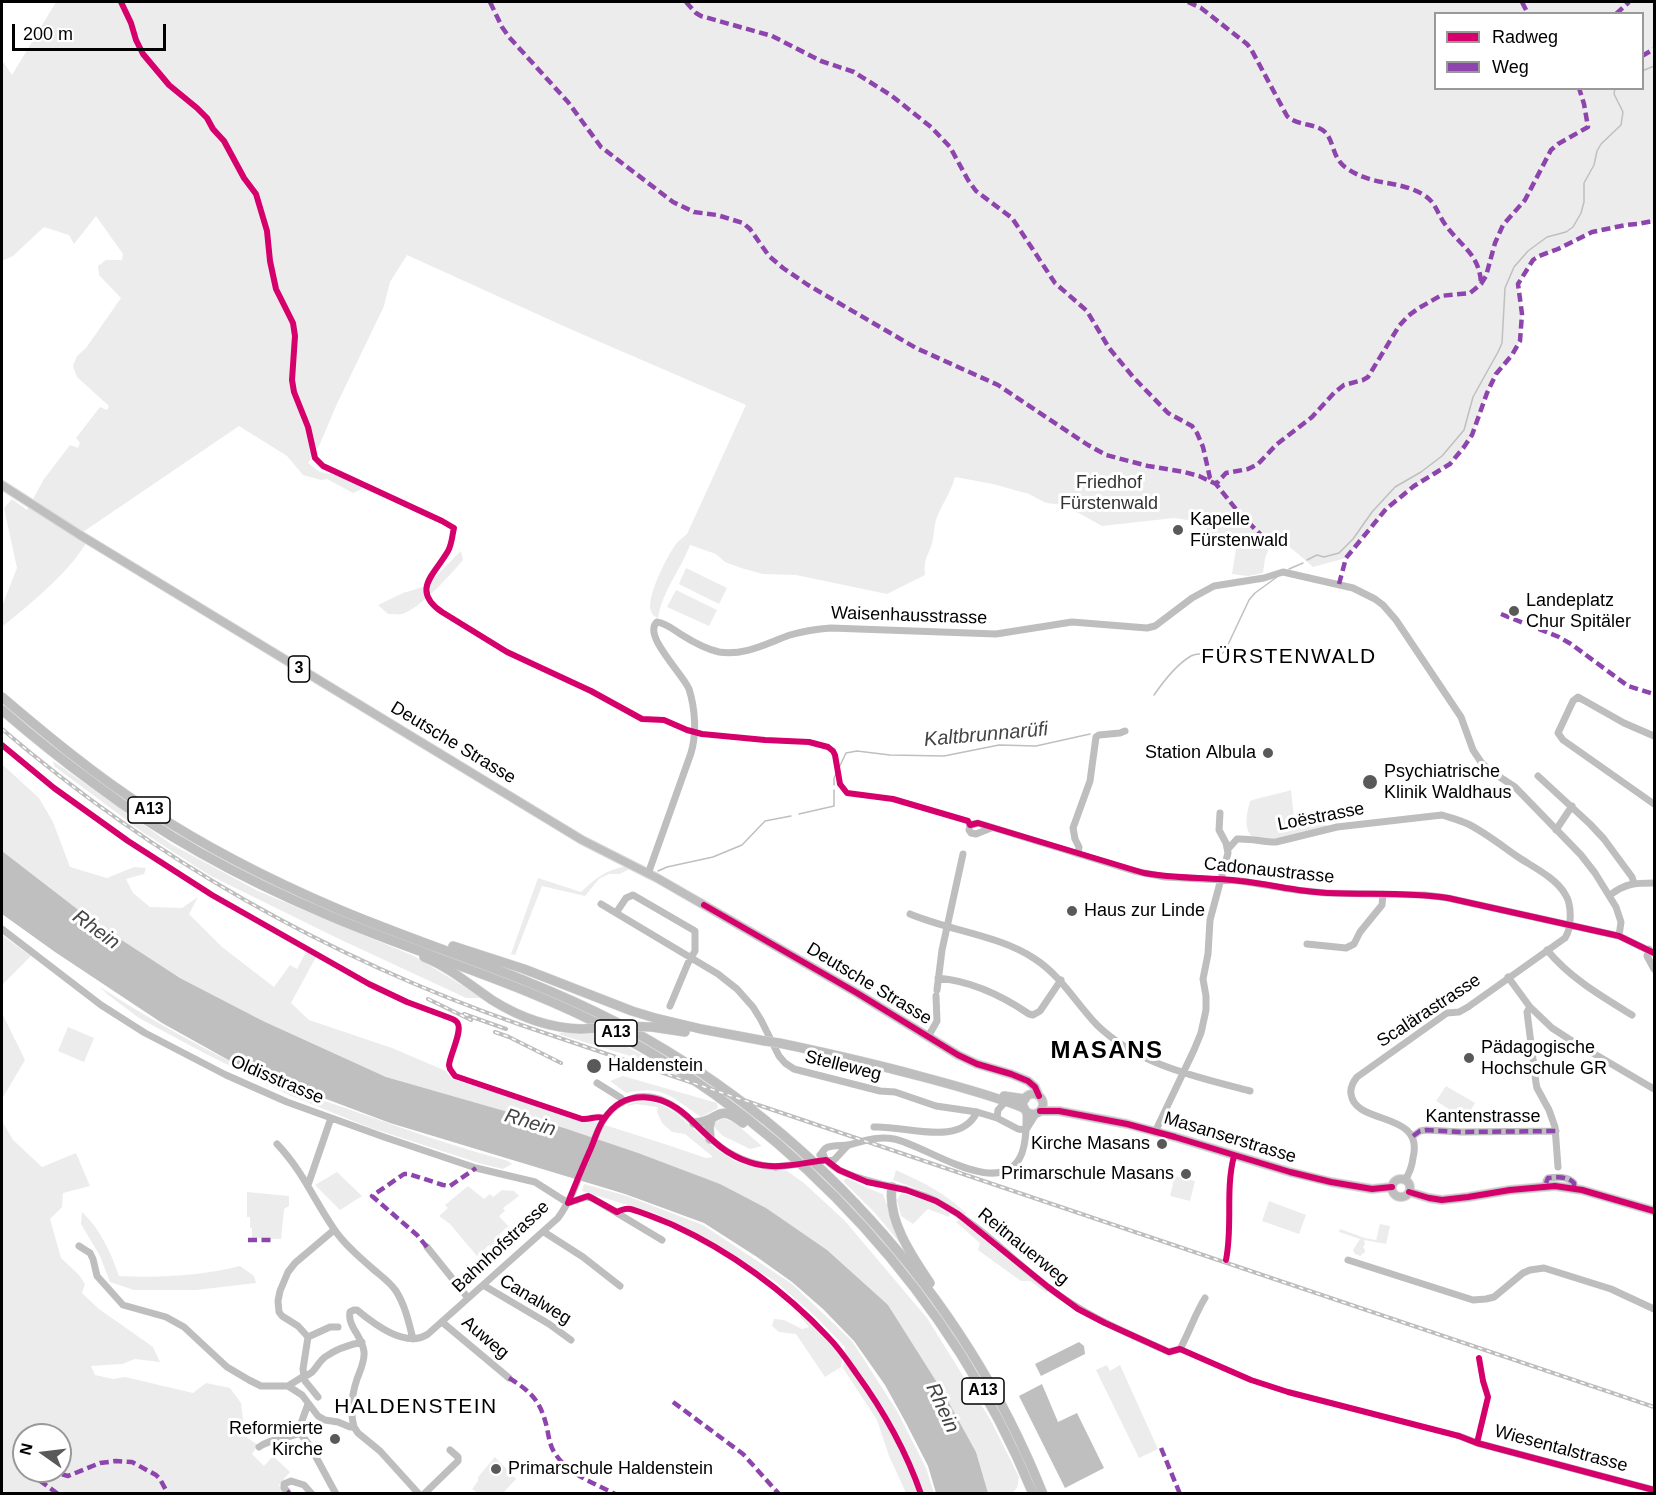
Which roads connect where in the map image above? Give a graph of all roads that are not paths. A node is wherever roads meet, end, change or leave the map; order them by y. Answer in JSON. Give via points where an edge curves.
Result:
{"nodes":[{"id":1,"x":2,"y":485,"type":"edge"},
{"id":2,"x":2,"y":697,"type":"edge"},
{"id":3,"x":2,"y":710,"type":"edge"},
{"id":4,"x":1125,"y":731,"type":"dead end"},
{"id":5,"x":1654,"y":736,"type":"edge"},
{"id":6,"x":1538,"y":776,"type":"dead end"},
{"id":7,"x":1654,"y":804,"type":"edge"},
{"id":8,"x":1572,"y":806,"type":"junction"},
{"id":9,"x":1220,"y":813,"type":"dead end"},
{"id":10,"x":991,"y":828,"type":"dead end"},
{"id":11,"x":1556,"y":830,"type":"junction"},
{"id":12,"x":1228,"y":849,"type":"junction"},
{"id":13,"x":963,"y":854,"type":"dead end"},
{"id":14,"x":1078,"y":854,"type":"junction"},
{"id":15,"x":648,"y":874,"type":"junction"},
{"id":16,"x":1221,"y":879,"type":"junction"},
{"id":17,"x":1634,"y":883,"type":"junction"},
{"id":18,"x":1654,"y":883,"type":"edge"},
{"id":19,"x":1383,"y":894,"type":"junction"},
{"id":20,"x":1610,"y":895,"type":"junction"},
{"id":21,"x":601,"y":904,"type":"dead end"},
{"id":22,"x":616,"y":913,"type":"junction"},
{"id":23,"x":910,"y":914,"type":"dead end"},
{"id":24,"x":358,"y":918,"type":"junction"},
{"id":25,"x":1570,"y":926,"type":"junction"},
{"id":26,"x":947,"y":927,"type":"junction"},
{"id":27,"x":2,"y":929,"type":"edge"},
{"id":28,"x":370,"y":932,"type":"junction"},
{"id":29,"x":1619,"y":936,"type":"junction"},
{"id":30,"x":1307,"y":944,"type":"dead end"},
{"id":31,"x":1547,"y":950,"type":"junction"},
{"id":32,"x":1652,"y":951,"type":"edge"},
{"id":33,"x":691,"y":958,"type":"junction"},
{"id":34,"x":1654,"y":969,"type":"edge"},
{"id":35,"x":1508,"y":977,"type":"junction"},
{"id":36,"x":938,"y":978,"type":"junction"},
{"id":37,"x":1061,"y":980,"type":"junction"},
{"id":38,"x":670,"y":1006,"type":"dead end"},
{"id":39,"x":1530,"y":1007,"type":"junction"},
{"id":40,"x":1632,"y":1015,"type":"dead end"},
{"id":41,"x":928,"y":1037,"type":"junction"},
{"id":42,"x":746,"y":1038,"type":"junction"},
{"id":43,"x":1184,"y":1072,"type":"junction"},
{"id":44,"x":1023,"y":1079,"type":"junction"},
{"id":45,"x":597,"y":1083,"type":"dead end"},
{"id":46,"x":1654,"y":1089,"type":"edge"},
{"id":47,"x":1250,"y":1091,"type":"dead end"},
{"id":48,"x":978,"y":1092,"type":"junction"},
{"id":49,"x":623,"y":1102,"type":"junction"},
{"id":50,"x":1005,"y":1102,"type":"junction"},
{"id":51,"x":1026,"y":1104,"type":"junction"},
{"id":52,"x":1039,"y":1106,"type":"junction"},
{"id":53,"x":977,"y":1112,"type":"junction"},
{"id":54,"x":331,"y":1118,"type":"junction"},
{"id":55,"x":997,"y":1118,"type":"junction"},
{"id":56,"x":711,"y":1120,"type":"junction"},
{"id":57,"x":694,"y":1123,"type":"junction"},
{"id":58,"x":874,"y":1127,"type":"dead end"},
{"id":59,"x":1026,"y":1130,"type":"junction"},
{"id":60,"x":1556,"y":1131,"type":"junction"},
{"id":61,"x":1155,"y":1132,"type":"junction"},
{"id":62,"x":1413,"y":1136,"type":"junction"},
{"id":63,"x":710,"y":1138,"type":"junction"},
{"id":64,"x":277,"y":1144,"type":"dead end"},
{"id":65,"x":848,"y":1145,"type":"junction"},
{"id":66,"x":827,"y":1158,"type":"junction"},
{"id":67,"x":1558,"y":1167,"type":"dead end"},
{"id":68,"x":1405,"y":1180,"type":"junction"},
{"id":69,"x":308,"y":1185,"type":"junction"},
{"id":70,"x":892,"y":1186,"type":"junction"},
{"id":71,"x":1392,"y":1187,"type":"junction"},
{"id":72,"x":828,"y":1190,"type":"junction"},
{"id":73,"x":1409,"y":1192,"type":"junction"},
{"id":74,"x":568,"y":1203,"type":"junction"},
{"id":75,"x":1654,"y":1211,"type":"edge"},
{"id":76,"x":334,"y":1230,"type":"junction"},
{"id":77,"x":544,"y":1232,"type":"junction"},
{"id":78,"x":662,"y":1240,"type":"dead end"},
{"id":79,"x":79,"y":1246,"type":"dead end"},
{"id":80,"x":427,"y":1247,"type":"dead end"},
{"id":81,"x":1348,"y":1260,"type":"dead end"},
{"id":82,"x":483,"y":1285,"type":"junction"},
{"id":83,"x":620,"y":1286,"type":"dead end"},
{"id":84,"x":468,"y":1298,"type":"junction"},
{"id":85,"x":1205,"y":1298,"type":"dead end"},
{"id":86,"x":1654,"y":1309,"type":"edge"},
{"id":87,"x":442,"y":1322,"type":"junction"},
{"id":88,"x":338,"y":1327,"type":"dead end"},
{"id":89,"x":308,"y":1337,"type":"junction"},
{"id":90,"x":413,"y":1339,"type":"junction"},
{"id":91,"x":571,"y":1340,"type":"dead end"},
{"id":92,"x":362,"y":1342,"type":"junction"},
{"id":93,"x":971,"y":1353,"type":"junction"},
{"id":94,"x":303,"y":1372,"type":"junction"},
{"id":95,"x":509,"y":1378,"type":"dead end"},
{"id":96,"x":288,"y":1386,"type":"junction"},
{"id":97,"x":318,"y":1398,"type":"dead end"},
{"id":98,"x":308,"y":1404,"type":"junction"},
{"id":99,"x":354,"y":1427,"type":"junction"},
{"id":100,"x":300,"y":1433,"type":"junction"},
{"id":101,"x":1459,"y":1436,"type":"dead end"},
{"id":102,"x":259,"y":1447,"type":"dead end"},
{"id":103,"x":450,"y":1450,"type":"dead end"},
{"id":104,"x":1654,"y":1490,"type":"edge"},
{"id":105,"x":287,"y":1491,"type":"dead end"},
{"id":106,"x":312,"y":1494,"type":"edge"},
{"id":107,"x":336,"y":1494,"type":"edge"},
{"id":108,"x":419,"y":1494,"type":"edge"},
{"id":109,"x":424,"y":1494,"type":"edge"},
{"id":110,"x":1033,"y":1494,"type":"edge"},
{"id":111,"x":1043,"y":1494,"type":"edge"}],
"edges":[{"from":1,"to":15,"type":"main road","name":"Deutsche Strasse","number":"3","via":[[573,835]]},
{"from":2,"to":24,"type":"highway","number":"A13","via":[[104,778],[167,821],[215,850]]},
{"from":3,"to":28,"type":"highway","number":"A13","via":[[97,786],[183,843],[277,892]]},
{"from":4,"to":14,"type":"street","via":[[1096,738],[1090,781],[1073,828]]},
{"from":5,"to":7,"type":"street","via":[[1578,698],[1573,700],[1558,733]]},
{"from":6,"to":8,"type":"street"},
{"from":8,"to":11,"type":"street"},
{"from":8,"to":17,"type":"street","via":[[1604,839]]},
{"from":9,"to":12,"type":"street","via":[[1219,830]]},
{"from":10,"to":14,"type":"street","name":"Cadonaustrasse"},
{"from":11,"to":15,"type":"street","name":"Waisenhausstrasse","via":[[1515,787],[1481,762],[1461,717],[1383,605],[1353,588],[1283,572],[1214,586],[1147,628],[1072,622],[996,634],[831,628],[810,630],[731,653],[707,648],[657,622],[653,628],[656,638],[688,687],[694,732],[691,753]]},
{"from":11,"to":20,"type":"street","via":[[1581,855]]},
{"from":12,"to":16,"type":"street"},
{"from":12,"to":25,"type":"street","name":"Loëstrasse","via":[[1237,839],[1283,841],[1344,826],[1442,815],[1470,825],[1555,882],[1569,903]]},
{"from":13,"to":26,"type":"street"},
{"from":14,"to":16,"type":"street","name":"Cadonaustrasse","via":[[1165,877]]},
{"from":15,"to":41,"type":"main road","name":"Deutsche Strasse","number":"3"},
{"from":16,"to":19,"type":"street","name":"Cadonaustrasse","via":[[1326,893]]},
{"from":16,"to":43,"type":"street","via":[[1210,917],[1203,979],[1205,1016]]},
{"from":17,"to":18,"type":"street"},
{"from":17,"to":20,"type":"street"},
{"from":19,"to":25,"type":"street","name":"Cadonaustrasse","via":[[1448,898]]},
{"from":19,"to":30,"type":"street","via":[[1382,905],[1354,944],[1346,948]]},
{"from":20,"to":29,"type":"street","via":[[1620,917]]},
{"from":21,"to":22,"type":"street","name":"Stelleweg"},
{"from":22,"to":33,"type":"street","name":"Stelleweg"},
{"from":22,"to":33,"type":"street","via":[[626,898],[633,895],[693,929],[695,951]]},
{"from":23,"to":26,"type":"street"},
{"from":24,"to":42,"type":"highway","number":"A13","via":[[524,969],[655,1018]]},
{"from":24,"to":93,"type":"highway","number":"A13","via":[[575,1002],[643,1037],[721,1087],[800,1150],[846,1194],[922,1281]]},
{"from":25,"to":29,"type":"street"},
{"from":25,"to":31,"type":"street","name":"Scalärastrasse","via":[[1565,938]]},
{"from":26,"to":36,"type":"street"},
{"from":26,"to":37,"type":"street","via":[[1017,949]]},
{"from":27,"to":54,"type":"street","name":"Oldisstrasse","via":[[101,1005],[145,1033],[248,1085]]},
{"from":28,"to":42,"type":"highway","number":"A13","bridge":true,"via":[[448,970],[521,1016],[550,1025],[581,1029],[652,1027]]},
{"from":28,"to":72,"type":"highway","number":"A13","via":[[543,998],[662,1059],[717,1096]]},
{"from":29,"to":32,"type":"street"},
{"from":31,"to":35,"type":"street","name":"Scalärastrasse"},
{"from":31,"to":40,"type":"street","via":[[1581,983]]},
{"from":32,"to":34,"type":"street","via":[[1647,956]]},
{"from":33,"to":38,"type":"street"},
{"from":33,"to":53,"type":"street","name":"Stelleweg","via":[[744,996],[779,1056],[794,1069],[895,1092],[936,1106]]},
{"from":35,"to":39,"type":"street"},
{"from":35,"to":62,"type":"street","name":"Scalärastrasse","via":[[1468,1006],[1447,1013],[1355,1080],[1351,1092],[1355,1104]]},
{"from":36,"to":37,"type":"street","via":[[976,986],[1033,1015]]},
{"from":36,"to":41,"type":"street","via":[[937,1022]]},
{"from":37,"to":43,"type":"street","via":[[1110,1036],[1137,1055]]},
{"from":39,"to":46,"type":"street","via":[[1552,1028]]},
{"from":39,"to":60,"type":"street","via":[[1527,1012],[1537,1088]]},
{"from":41,"to":44,"type":"main road","name":"Deutsche Strasse","number":"3","via":[[965,1059]]},
{"from":42,"to":48,"type":"highway","number":"A13","bridge":true,"via":[[863,1061]]},
{"from":43,"to":47,"type":"street"},
{"from":43,"to":61,"type":"street"},
{"from":44,"to":51,"type":"main road","via":[[1030,1088]]},
{"from":44,"to":52,"type":"main road","name":"Deutsche Strasse","number":"3","via":[[1034,1085]]},
{"from":45,"to":49,"type":"street"},
{"from":48,"to":50,"type":"highway","number":"A13"},
{"from":48,"to":51,"type":"highway","number":"A13"},
{"from":49,"to":57,"type":"street","via":[[640,1097],[660,1099],[678,1108]]},
{"from":49,"to":74,"type":"street","name":"Bahnhofstrasse","via":[[602,1121]]},
{"from":50,"to":51,"type":"highway","number":"A13"},
{"from":50,"to":55,"type":"street"},
{"from":51,"to":52,"type":"main road","via":[[1030,1114]]},
{"from":51,"to":52,"type":"main road","via":[[1034,1095]]},
{"from":51,"to":59,"type":"street"},
{"from":52,"to":59,"type":"street"},
{"from":52,"to":61,"type":"main road","name":"Masanserstrasse"},
{"from":53,"to":55,"type":"street","name":"Stelleweg"},
{"from":53,"to":58,"type":"street","via":[[959,1130],[951,1132]]},
{"from":54,"to":69,"type":"street"},
{"from":54,"to":74,"type":"street","name":"Oldisstrasse","via":[[476,1168],[535,1182]]},
{"from":55,"to":59,"type":"street","name":"Stelleweg"},
{"from":56,"to":57,"type":"highway","number":"A13"},
{"from":56,"to":63,"type":"highway"},
{"from":56,"to":72,"type":"highway","number":"A13","via":[[721,1113],[738,1119]]},
{"from":57,"to":63,"type":"street"},
{"from":59,"to":65,"type":"street","via":[[1019,1158],[994,1173],[972,1170],[892,1138],[879,1137]]},
{"from":60,"to":62,"type":"street","name":"Kantenstrasse","via":[[1426,1130]]},
{"from":60,"to":67,"type":"street"},
{"from":61,"to":71,"type":"main road","name":"Masanserstrasse","via":[[1297,1174],[1365,1188]]},
{"from":62,"to":68,"type":"street","via":[[1415,1152]]},
{"from":63,"to":66,"type":"street","bridge":true,"via":[[727,1152],[754,1164],[776,1167]]},
{"from":64,"to":69,"type":"street"},
{"from":65,"to":66,"type":"street"},
{"from":65,"to":66,"type":"street","via":[[825,1149]]},
{"from":66,"to":70,"type":"street","name":"Reitnauerweg","via":[[839,1170],[867,1182]]},
{"from":68,"to":71,"type":"main road","via":[[1396,1180]]},
{"from":68,"to":73,"type":"main road"},
{"from":69,"to":76,"type":"street"},
{"from":70,"to":85,"type":"street","name":"Reitnauerweg","via":[[920,1194],[958,1214],[1078,1309],[1169,1352],[1180,1349]]},
{"from":70,"to":93,"type":"highway","number":"A13","via":[[893,1211],[903,1237],[962,1330]]},
{"from":71,"to":73,"type":"main road","via":[[1400,1197]]},
{"from":72,"to":110,"type":"highway","number":"A13","via":[[891,1257],[944,1328],[995,1412]]},
{"from":73,"to":75,"type":"main road","via":[[1442,1200],[1546,1186],[1574,1188]]},
{"from":74,"to":77,"type":"street","name":"Bahnhofstrasse"},
{"from":74,"to":78,"type":"street","via":[[592,1198]]},
{"from":76,"to":89,"type":"street","via":[[295,1263],[279,1297],[280,1314]]},
{"from":76,"to":90,"type":"street","via":[[397,1293]]},
{"from":77,"to":82,"type":"street","name":"Bahnhofstrasse"},
{"from":77,"to":83,"type":"street"},
{"from":79,"to":96,"type":"street","via":[[90,1253],[97,1276],[120,1303],[166,1317],[188,1330],[227,1367],[261,1386]]},
{"from":80,"to":84,"type":"street"},
{"from":81,"to":86,"type":"street","via":[[1473,1300],[1494,1297],[1530,1270],[1553,1269]]},
{"from":82,"to":84,"type":"street","name":"Bahnhofstrasse"},
{"from":82,"to":91,"type":"street","name":"Canalweg"},
{"from":84,"to":87,"type":"street","name":"Bahnhofstrasse"},
{"from":87,"to":90,"type":"street","name":"Bahnhofstrasse","via":[[426,1335]]},
{"from":87,"to":95,"type":"street","name":"Auweg"},
{"from":88,"to":89,"type":"street"},
{"from":89,"to":94,"type":"street"},
{"from":90,"to":92,"type":"street","via":[[375,1325],[354,1310],[349,1319]]},
{"from":92,"to":94,"type":"street","via":[[334,1351],[316,1365],[311,1375]]},
{"from":92,"to":99,"type":"street","via":[[363,1360],[352,1405]]},
{"from":93,"to":111,"type":"highway","number":"A13","via":[[1014,1429]]},
{"from":94,"to":96,"type":"street"},
{"from":94,"to":97,"type":"street"},
{"from":96,"to":98,"type":"street"},
{"from":98,"to":99,"type":"street","via":[[325,1420]]},
{"from":98,"to":100,"type":"street"},
{"from":99,"to":108,"type":"street"},
{"from":100,"to":102,"type":"street"},
{"from":100,"to":107,"type":"street"},
{"from":101,"to":104,"type":"street","name":"Wiesentalstrasse"},
{"from":103,"to":109,"type":"street","via":[[458,1461]]},
{"from":105,"to":106,"type":"street","via":[[284,1484],[291,1481],[304,1485]]}]}
